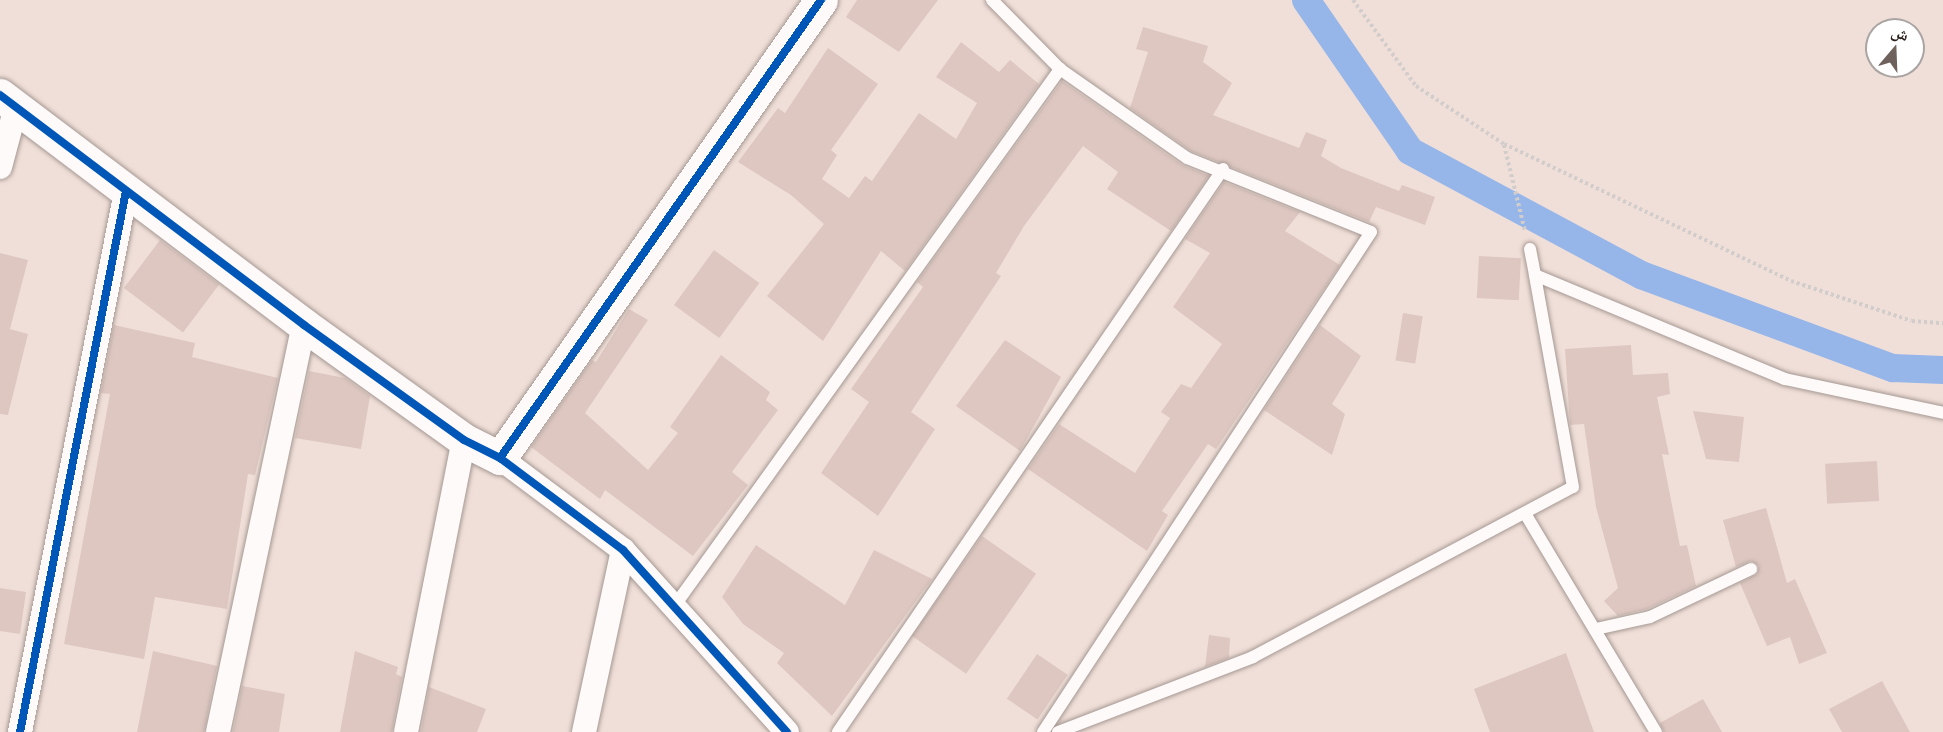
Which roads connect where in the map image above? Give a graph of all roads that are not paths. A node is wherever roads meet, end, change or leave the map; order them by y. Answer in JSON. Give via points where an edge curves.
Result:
{"nodes":[{"id":1,"x":821,"y":0,"type":"edge"},
{"id":2,"x":992,"y":0,"type":"edge"},
{"id":3,"x":1060,"y":69,"type":"junction"},
{"id":4,"x":8,"y":101,"type":"edge"},
{"id":5,"x":0,"y":167,"type":"edge"},
{"id":6,"x":1223,"y":169,"type":"junction"},
{"id":7,"x":126,"y":190,"type":"junction"},
{"id":8,"x":1530,"y":249,"type":"road end"},
{"id":9,"x":1535,"y":275,"type":"junction"},
{"id":10,"x":304,"y":325,"type":"junction"},
{"id":11,"x":1943,"y":413,"type":"edge"},
{"id":12,"x":464,"y":440,"type":"junction"},
{"id":13,"x":500,"y":458,"type":"junction"},
{"id":14,"x":1526,"y":515,"type":"junction"},
{"id":15,"x":623,"y":550,"type":"junction"},
{"id":16,"x":1751,"y":569,"type":"dead end"},
{"id":17,"x":673,"y":608,"type":"junction"},
{"id":18,"x":1596,"y":629,"type":"junction"},
{"id":19,"x":20,"y":732,"type":"edge"},
{"id":20,"x":218,"y":732,"type":"edge"},
{"id":21,"x":406,"y":732,"type":"edge"},
{"id":22,"x":584,"y":732,"type":"edge"},
{"id":23,"x":787,"y":732,"type":"edge"},
{"id":24,"x":838,"y":732,"type":"edge"},
{"id":25,"x":1043,"y":732,"type":"edge"},
{"id":26,"x":1058,"y":732,"type":"edge"},
{"id":27,"x":1656,"y":732,"type":"edge"}],
"edges":[{"from":1,"to":13,"type":"street"},
{"from":2,"to":3,"type":"lane"},
{"from":3,"to":6,"type":"lane","via":[[1187,158]]},
{"from":3,"to":17,"type":"lane"},
{"from":4,"to":5,"type":"street"},
{"from":4,"to":7,"type":"street"},
{"from":6,"to":24,"type":"lane"},
{"from":6,"to":25,"type":"lane","via":[[1371,232]]},
{"from":7,"to":10,"type":"street"},
{"from":7,"to":19,"type":"street"},
{"from":8,"to":9,"type":"lane"},
{"from":9,"to":11,"type":"lane","via":[[1785,379]]},
{"from":9,"to":14,"type":"lane","via":[[1573,487]]},
{"from":10,"to":12,"type":"street"},
{"from":10,"to":20,"type":"street"},
{"from":12,"to":13,"type":"street"},
{"from":12,"to":21,"type":"street"},
{"from":13,"to":15,"type":"street"},
{"from":14,"to":18,"type":"lane"},
{"from":14,"to":26,"type":"lane","via":[[1253,657]]},
{"from":15,"to":17,"type":"street"},
{"from":15,"to":22,"type":"street"},
{"from":16,"to":18,"type":"lane","via":[[1650,617]]},
{"from":17,"to":23,"type":"street"},
{"from":18,"to":27,"type":"lane"}]}
